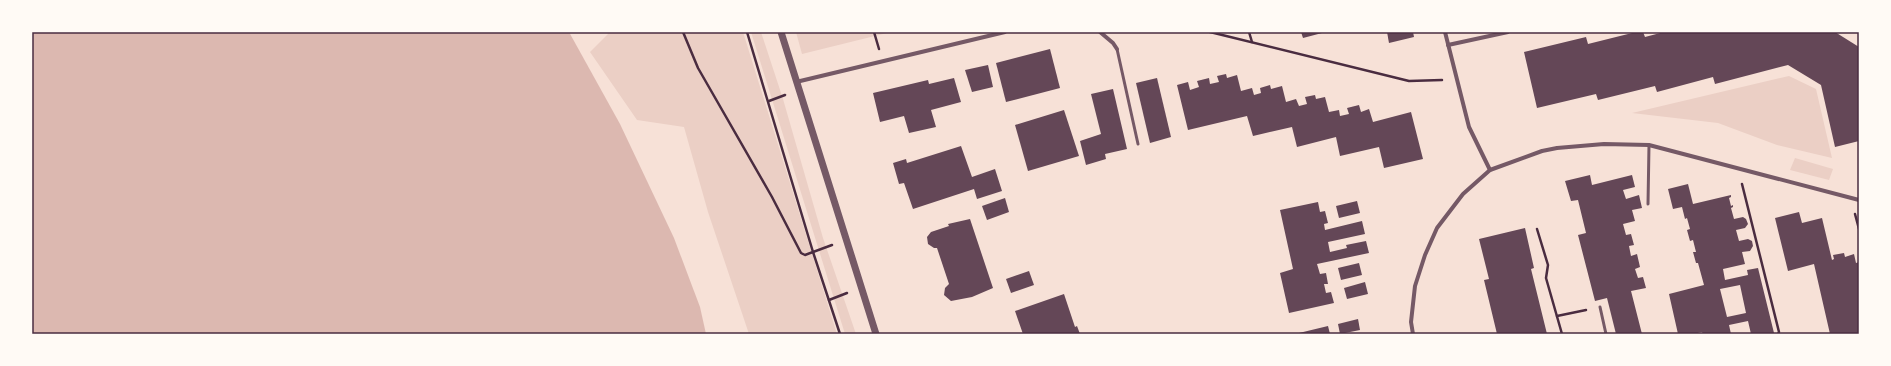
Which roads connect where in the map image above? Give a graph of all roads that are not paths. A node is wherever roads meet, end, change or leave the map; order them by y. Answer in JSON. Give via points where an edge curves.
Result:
{"nodes":[{"id":1,"x":781,"y":32,"type":"edge"},
{"id":2,"x":1005,"y":32,"type":"edge"},
{"id":3,"x":1100,"y":32,"type":"edge"},
{"id":4,"x":1445,"y":32,"type":"edge"},
{"id":5,"x":1508,"y":32,"type":"edge"},
{"id":6,"x":1448,"y":45,"type":"junction"},
{"id":7,"x":1117,"y":49,"type":"joint"},
{"id":8,"x":796,"y":82,"type":"junction"},
{"id":9,"x":1138,"y":144,"type":"dead end"},
{"id":10,"x":1649,"y":145,"type":"junction"},
{"id":11,"x":1490,"y":170,"type":"junction"},
{"id":12,"x":1859,"y":200,"type":"edge"},
{"id":13,"x":1648,"y":204,"type":"dead end"},
{"id":14,"x":1600,"y":307,"type":"road end"},
{"id":15,"x":876,"y":334,"type":"edge"},
{"id":16,"x":1413,"y":334,"type":"edge"},
{"id":17,"x":1606,"y":334,"type":"edge"}],
"edges":[{"from":1,"to":8,"type":"street"},
{"from":2,"to":8,"type":"street"},
{"from":3,"to":7,"type":"street"},
{"from":4,"to":6,"type":"street"},
{"from":5,"to":6,"type":"street"},
{"from":6,"to":11,"type":"street","via":[[1469,127]]},
{"from":7,"to":9,"type":"lane"},
{"from":8,"to":15,"type":"street"},
{"from":10,"to":11,"type":"street","via":[[1604,144],[1557,148],[1519,158]]},
{"from":10,"to":12,"type":"street"},
{"from":10,"to":13,"type":"lane"},
{"from":11,"to":16,"type":"street","via":[[1463,194],[1437,228],[1430,242],[1415,286],[1411,322]]},
{"from":14,"to":17,"type":"lane"}]}
